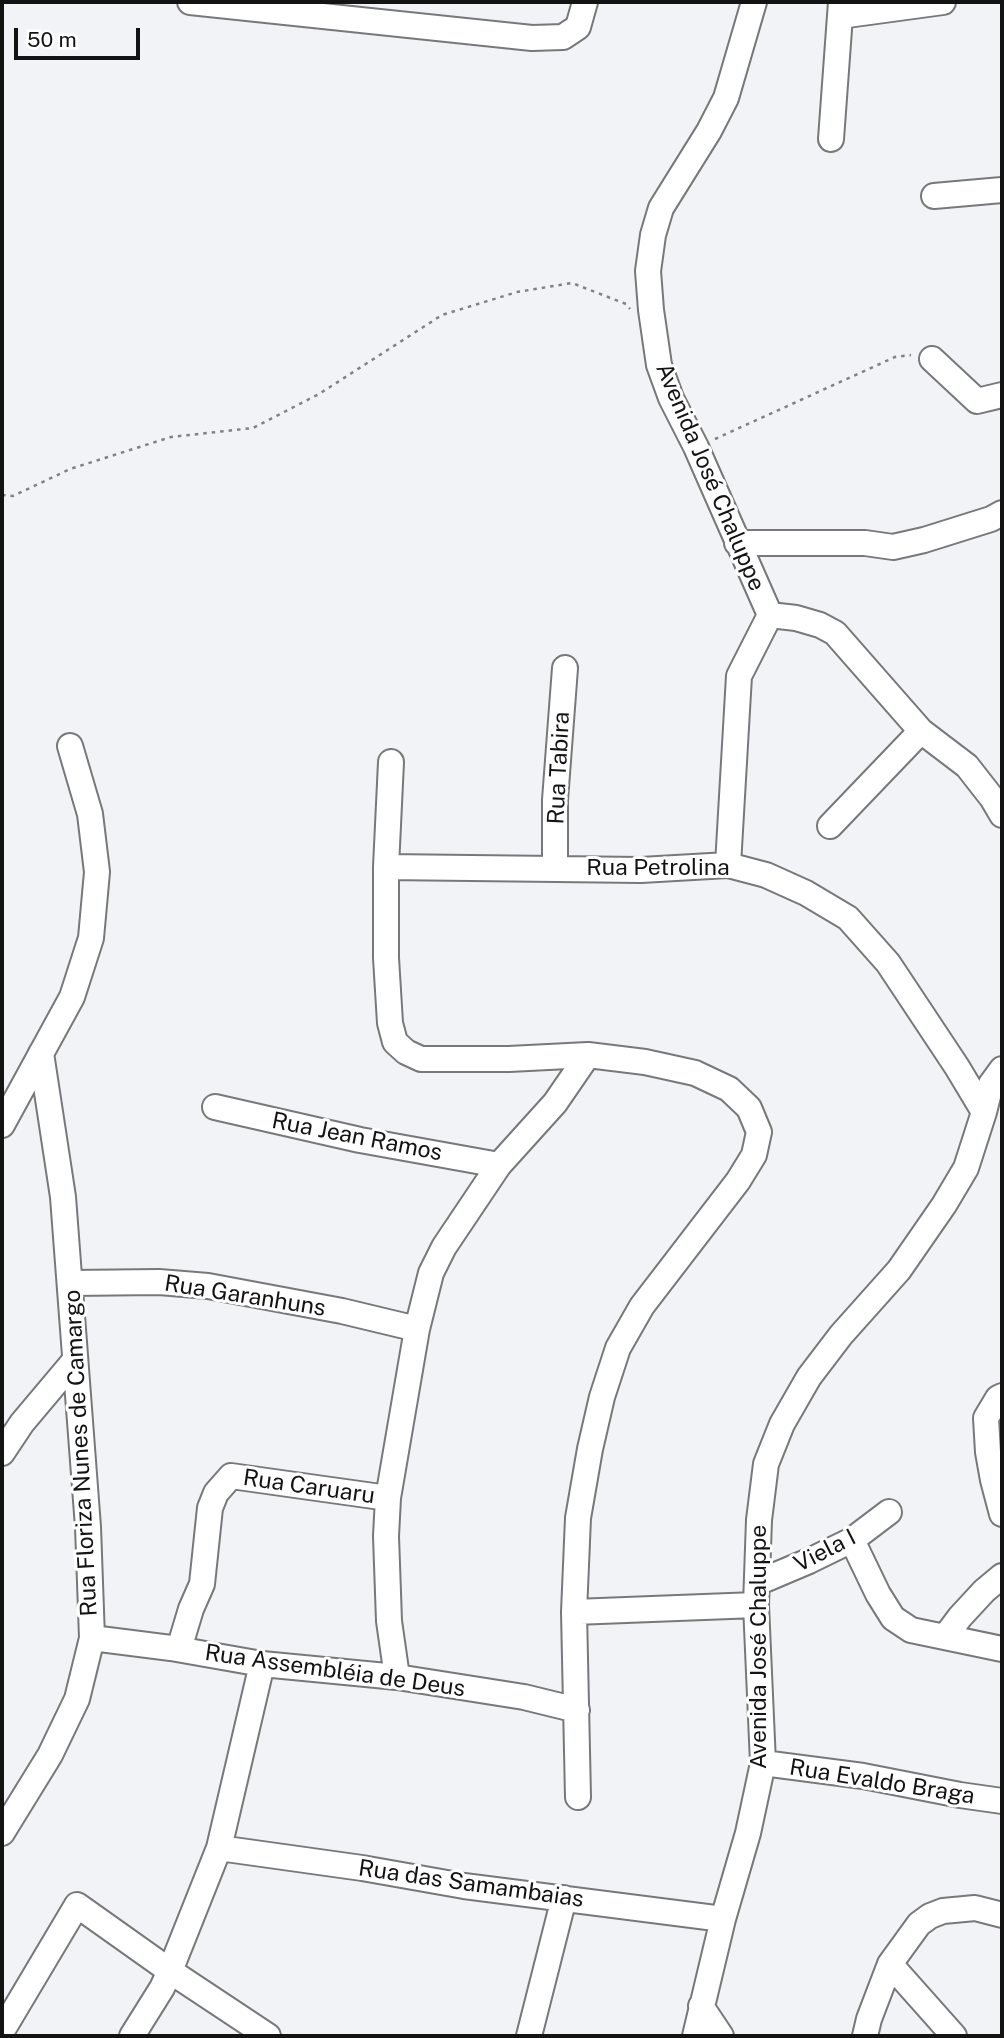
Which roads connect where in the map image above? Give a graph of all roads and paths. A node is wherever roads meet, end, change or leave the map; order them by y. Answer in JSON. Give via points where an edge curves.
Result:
{"nodes":[{"id":1,"x":190,"y":2,"type":"edge"},
{"id":2,"x":585,"y":2,"type":"edge"},
{"id":3,"x":754,"y":2,"type":"edge"},
{"id":4,"x":943,"y":2,"type":"edge"},
{"id":5,"x":841,"y":9,"type":"edge"},
{"id":6,"x":831,"y":139,"type":"dead end"},
{"id":7,"x":1002,"y":190,"type":"edge"},
{"id":8,"x":934,"y":196,"type":"dead end"},
{"id":9,"x":654,"y":334,"type":"junction"},
{"id":10,"x":932,"y":359,"type":"joint"},
{"id":11,"x":1002,"y":395,"type":"edge"},
{"id":12,"x":696,"y":447,"type":"junction"},
{"id":13,"x":2,"y":495,"type":"edge"},
{"id":14,"x":1002,"y":513,"type":"edge"},
{"id":15,"x":737,"y":543,"type":"junction"},
{"id":16,"x":770,"y":615,"type":"junction"},
{"id":17,"x":565,"y":668,"type":"dead end"},
{"id":18,"x":921,"y":731,"type":"junction"},
{"id":19,"x":70,"y":746,"type":"dead end"},
{"id":20,"x":391,"y":762,"type":"dead end"},
{"id":21,"x":999,"y":801,"type":"edge"},
{"id":22,"x":830,"y":826,"type":"dead end"},
{"id":23,"x":728,"y":865,"type":"junction"},
{"id":24,"x":386,"y":867,"type":"junction"},
{"id":25,"x":555,"y":868,"type":"junction"},
{"id":26,"x":41,"y":1053,"type":"junction"},
{"id":27,"x":588,"y":1055,"type":"junction"},
{"id":28,"x":1002,"y":1069,"type":"edge"},
{"id":29,"x":215,"y":1107,"type":"dead end"},
{"id":30,"x":984,"y":1112,"type":"junction"},
{"id":31,"x":2,"y":1125,"type":"edge"},
{"id":32,"x":499,"y":1165,"type":"junction"},
{"id":33,"x":71,"y":1283,"type":"junction"},
{"id":34,"x":417,"y":1329,"type":"junction"},
{"id":35,"x":75,"y":1360,"type":"junction"},
{"id":36,"x":1002,"y":1395,"type":"edge"},
{"id":37,"x":2,"y":1453,"type":"edge"},
{"id":38,"x":388,"y":1498,"type":"junction"},
{"id":39,"x":888,"y":1512,"type":"dead end"},
{"id":40,"x":1002,"y":1514,"type":"edge"},
{"id":41,"x":852,"y":1540,"type":"junction"},
{"id":42,"x":1002,"y":1576,"type":"edge"},
{"id":43,"x":757,"y":1594,"type":"junction"},
{"id":44,"x":573,"y":1612,"type":"junction"},
{"id":45,"x":945,"y":1637,"type":"junction"},
{"id":46,"x":92,"y":1638,"type":"junction"},
{"id":47,"x":179,"y":1649,"type":"junction"},
{"id":48,"x":1002,"y":1650,"type":"edge"},
{"id":49,"x":262,"y":1664,"type":"junction"},
{"id":50,"x":397,"y":1677,"type":"junction"},
{"id":51,"x":577,"y":1710,"type":"junction"},
{"id":52,"x":763,"y":1763,"type":"junction"},
{"id":53,"x":578,"y":1797,"type":"dead end"},
{"id":54,"x":1002,"y":1801,"type":"edge"},
{"id":55,"x":2,"y":1833,"type":"edge"},
{"id":56,"x":219,"y":1848,"type":"junction"},
{"id":57,"x":564,"y":1898,"type":"junction"},
{"id":58,"x":1002,"y":1915,"type":"edge"},
{"id":59,"x":723,"y":1919,"type":"junction"},
{"id":60,"x":890,"y":1964,"type":"junction"},
{"id":61,"x":170,"y":1971,"type":"junction"},
{"id":62,"x":701,"y":2006,"type":"junction"},
{"id":63,"x":2,"y":2031,"type":"edge"},
{"id":64,"x":132,"y":2036,"type":"edge"},
{"id":65,"x":268,"y":2036,"type":"edge"},
{"id":66,"x":529,"y":2036,"type":"edge"},
{"id":67,"x":695,"y":2036,"type":"edge"},
{"id":68,"x":721,"y":2036,"type":"edge"},
{"id":69,"x":865,"y":2036,"type":"edge"},
{"id":70,"x":954,"y":2036,"type":"edge"}],
"edges":[{"from":1,"to":2,"type":"street","via":[[532,38],[563,37],[578,27]]},
{"from":3,"to":9,"type":"street","name":"Avenida José Chaluppe","via":[[726,98],[661,208],[648,271]]},
{"from":4,"to":5,"type":"street"},
{"from":5,"to":6,"type":"street"},
{"from":7,"to":8,"type":"street"},
{"from":9,"to":12,"type":"street","name":"Avenida José Chaluppe","via":[[671,398]]},
{"from":9,"to":13,"type":"path","via":[[626,304],[572,283],[517,292],[442,315],[319,394],[253,428],[171,436],[69,469],[13,496]]},
{"from":10,"to":11,"type":"street","via":[[977,401]]},
{"from":10,"to":12,"type":"path","via":[[895,357]]},
{"from":12,"to":15,"type":"street","name":"Avenida José Chaluppe"},
{"from":14,"to":15,"type":"street","via":[[893,547]]},
{"from":15,"to":16,"type":"street","name":"Avenida José Chaluppe"},
{"from":16,"to":18,"type":"street","name":"Avenida José Chaluppe","via":[[835,633]]},
{"from":16,"to":23,"type":"street","via":[[739,677]]},
{"from":17,"to":25,"type":"street","name":"Rua Tabira"},
{"from":18,"to":21,"type":"street","name":"Avenida José Chaluppe","via":[[967,766]]},
{"from":18,"to":22,"type":"street"},
{"from":19,"to":26,"type":"street","via":[[90,814],[97,872],[91,938],[72,997]]},
{"from":20,"to":24,"type":"street"},
{"from":23,"to":25,"type":"street","name":"Rua Petrolina","via":[[642,870]]},
{"from":23,"to":30,"type":"street","name":"Rua Petrolina","via":[[766,875],[848,918],[888,963]]},
{"from":24,"to":25,"type":"street","name":"Rua Petrolina"},
{"from":24,"to":27,"type":"street","via":[[390,1023],[395,1042],[405,1052],[421,1059]]},
{"from":26,"to":31,"type":"street"},
{"from":26,"to":33,"type":"street","name":"Rua Floriza Nunes de Camargo"},
{"from":27,"to":32,"type":"street","via":[[555,1103]]},
{"from":27,"to":44,"type":"street","via":[[695,1073],[729,1088],[750,1108],[759,1132],[754,1155],[738,1181],[642,1306],[618,1348],[596,1423],[578,1518]]},
{"from":28,"to":30,"type":"street","name":"Avenida José Chaluppe","via":[[991,1084]]},
{"from":29,"to":32,"type":"street","name":"Rua Jean Ramos"},
{"from":30,"to":43,"type":"street","name":"Avenida José Chaluppe","via":[[966,1168],[944,1205],[899,1270],[809,1377],[782,1424],[766,1464]]},
{"from":32,"to":34,"type":"street","via":[[444,1247],[431,1273]]},
{"from":33,"to":34,"type":"street","name":"Rua Garanhuns","via":[[208,1286]]},
{"from":33,"to":35,"type":"street","name":"Rua Floriza Nunes de Camargo"},
{"from":34,"to":38,"type":"street"},
{"from":35,"to":37,"type":"street"},
{"from":35,"to":46,"type":"street","name":"Rua Floriza Nunes de Camargo"},
{"from":36,"to":40,"type":"street","via":[[986,1419],[988,1452]]},
{"from":38,"to":47,"type":"street","name":"Rua Caruaru","via":[[231,1476],[210,1508],[202,1584]]},
{"from":38,"to":50,"type":"street","via":[[389,1621]]},
{"from":39,"to":41,"type":"street","name":"Viela I"},
{"from":41,"to":43,"type":"street","name":"Viela I"},
{"from":41,"to":45,"type":"street","via":[[893,1618],[911,1630]]},
{"from":42,"to":45,"type":"street"},
{"from":43,"to":44,"type":"street"},
{"from":43,"to":52,"type":"street","name":"Avenida José Chaluppe"},
{"from":44,"to":51,"type":"street"},
{"from":45,"to":48,"type":"street"},
{"from":46,"to":47,"type":"street","name":"Rua Assembléia de Deus"},
{"from":46,"to":55,"type":"street","name":"Rua Floriza Nunes de Camargo","via":[[76,1699],[50,1755]]},
{"from":47,"to":49,"type":"street","name":"Rua Assembléia de Deus"},
{"from":49,"to":50,"type":"street","name":"Rua Assembléia de Deus"},
{"from":49,"to":56,"type":"street"},
{"from":50,"to":51,"type":"street","name":"Rua Assembléia de Deus"},
{"from":51,"to":53,"type":"street"},
{"from":52,"to":54,"type":"street","name":"Rua Evaldo Braga"},
{"from":52,"to":59,"type":"street","name":"Avenida José Chaluppe"},
{"from":56,"to":57,"type":"street","name":"Rua das Samambaias"},
{"from":56,"to":61,"type":"street"},
{"from":57,"to":59,"type":"street","name":"Rua das Samambaias"},
{"from":57,"to":66,"type":"street"},
{"from":58,"to":60,"type":"street","via":[[975,1908],[930,1916]]},
{"from":59,"to":62,"type":"street","name":"Avenida José Chaluppe"},
{"from":60,"to":69,"type":"street"},
{"from":60,"to":70,"type":"street"},
{"from":61,"to":63,"type":"street","via":[[77,1905]]},
{"from":61,"to":64,"type":"street"},
{"from":61,"to":65,"type":"street"},
{"from":62,"to":67,"type":"street","name":"Avenida José Chaluppe"},
{"from":62,"to":68,"type":"street"}]}
